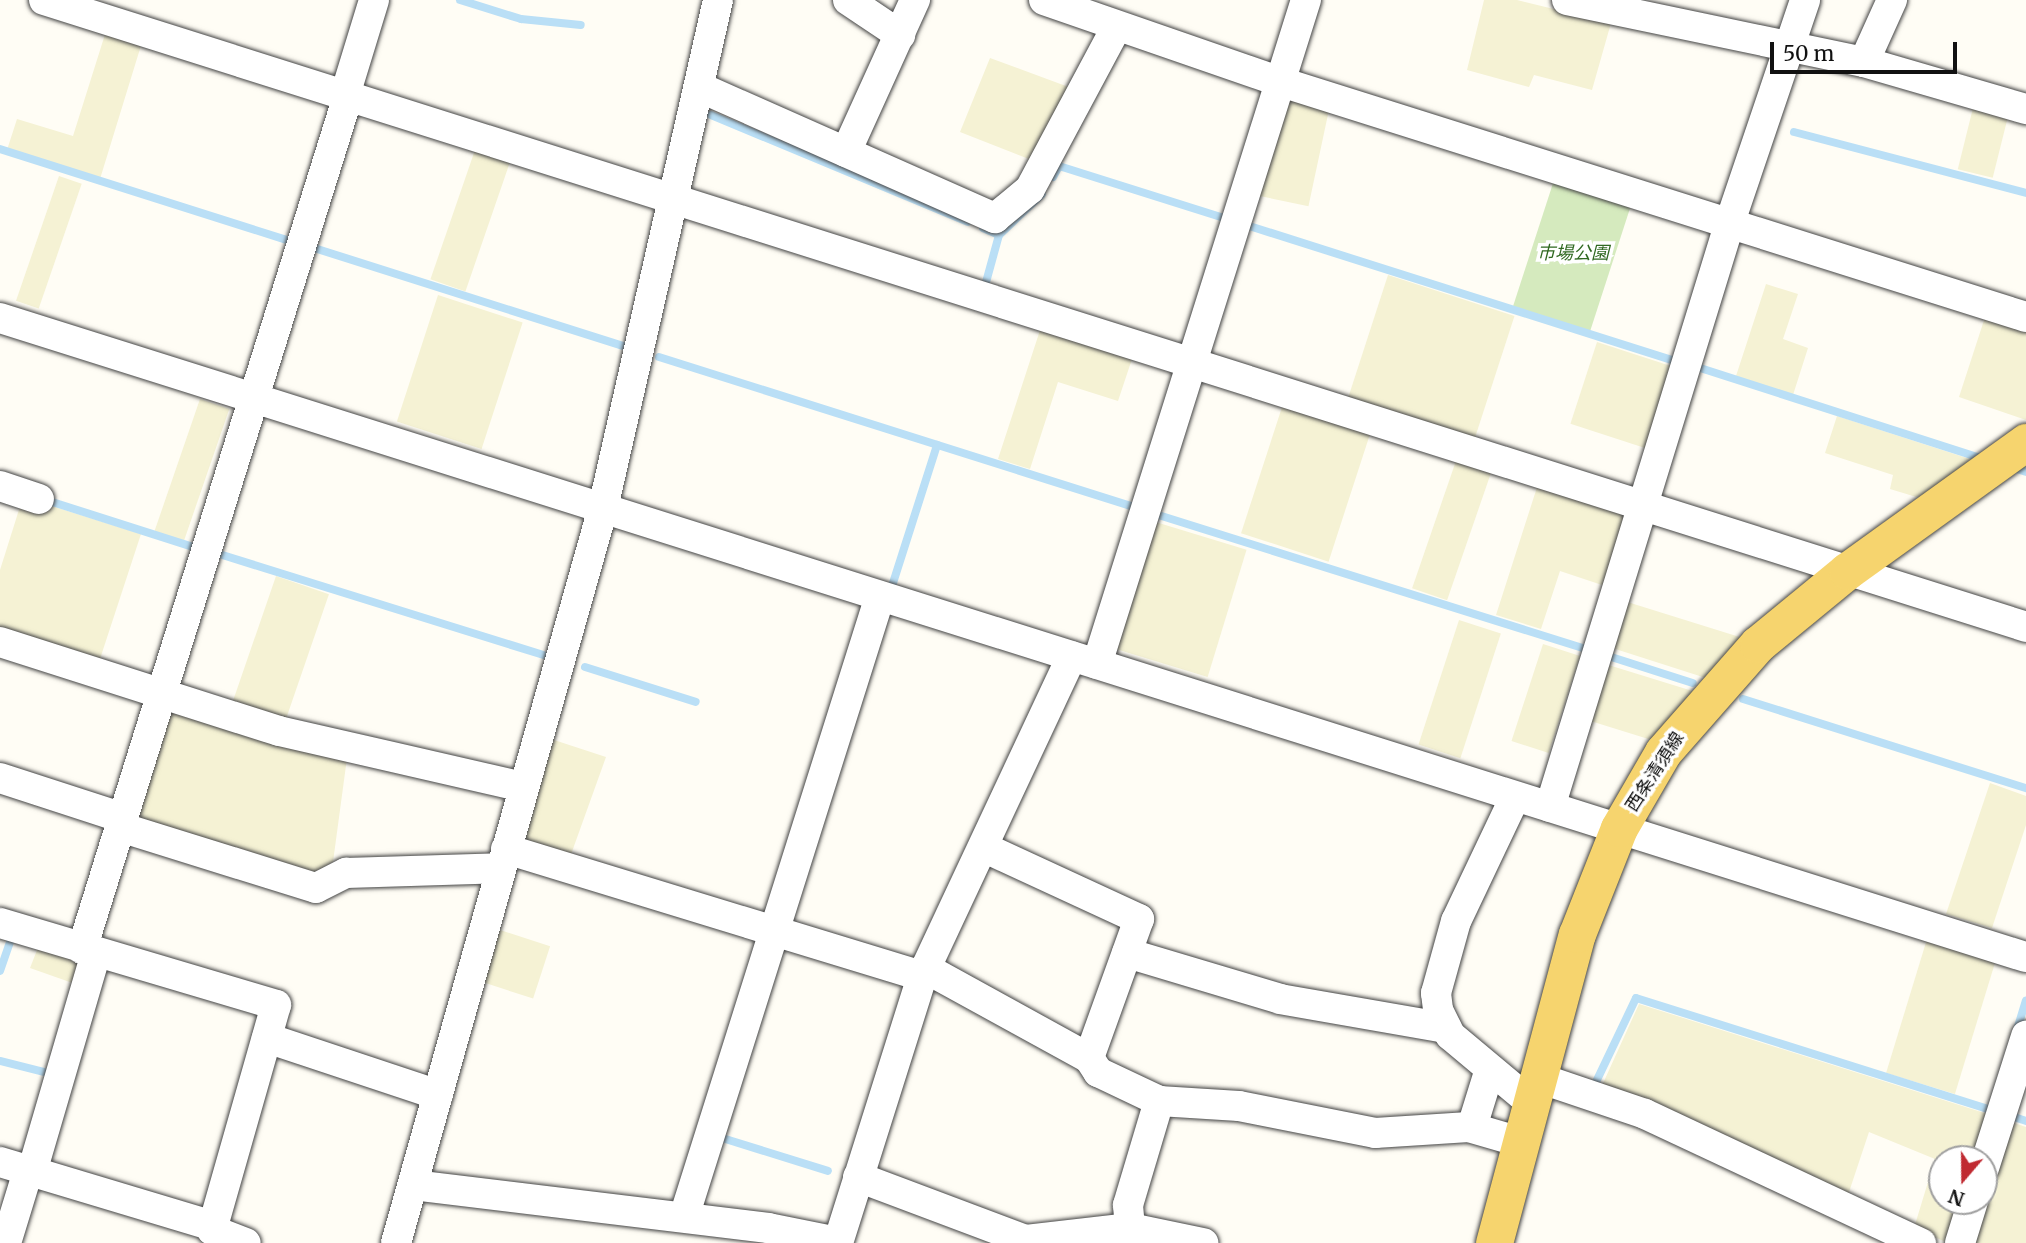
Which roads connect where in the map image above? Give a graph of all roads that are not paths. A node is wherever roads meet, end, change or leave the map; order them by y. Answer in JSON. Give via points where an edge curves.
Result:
{"nodes":[{"id":1,"x":44,"y":0,"type":"edge"},
{"id":2,"x":374,"y":0,"type":"edge"},
{"id":3,"x":718,"y":0,"type":"edge"},
{"id":4,"x":848,"y":0,"type":"edge"},
{"id":5,"x":915,"y":0,"type":"edge"},
{"id":6,"x":1044,"y":0,"type":"edge"},
{"id":7,"x":1306,"y":0,"type":"edge"},
{"id":8,"x":1567,"y":0,"type":"edge"},
{"id":9,"x":1805,"y":0,"type":"edge"},
{"id":10,"x":1892,"y":0,"type":"edge"},
{"id":11,"x":1115,"y":28,"type":"junction"},
{"id":12,"x":900,"y":35,"type":"junction"},
{"id":13,"x":1788,"y":46,"type":"junction"},
{"id":14,"x":1864,"y":62,"type":"junction"},
{"id":15,"x":1278,"y":80,"type":"junction"},
{"id":16,"x":699,"y":87,"type":"junction"},
{"id":17,"x":346,"y":95,"type":"junction"},
{"id":18,"x":2026,"y":109,"type":"edge"},
{"id":19,"x":846,"y":152,"type":"junction"},
{"id":20,"x":675,"y":199,"type":"junction"},
{"id":21,"x":1730,"y":222,"type":"junction"},
{"id":22,"x":2026,"y":317,"type":"edge"},
{"id":23,"x":0,"y":318,"type":"edge"},
{"id":24,"x":1189,"y":362,"type":"junction"},
{"id":25,"x":253,"y":398,"type":"junction"},
{"id":26,"x":2026,"y":442,"type":"edge"},
{"id":27,"x":0,"y":486,"type":"edge"},
{"id":28,"x":39,"y":499,"type":"dead end"},
{"id":29,"x":1642,"y":506,"type":"junction"},
{"id":30,"x":603,"y":508,"type":"junction"},
{"id":31,"x":1847,"y":571,"type":"junction"},
{"id":32,"x":880,"y":596,"type":"junction"},
{"id":33,"x":2026,"y":627,"type":"edge"},
{"id":34,"x":0,"y":642,"type":"edge"},
{"id":35,"x":1085,"y":660,"type":"junction"},
{"id":36,"x":160,"y":695,"type":"junction"},
{"id":37,"x":0,"y":778,"type":"edge"},
{"id":38,"x":524,"y":787,"type":"junction"},
{"id":39,"x":1515,"y":797,"type":"junction"},
{"id":40,"x":1550,"y":807,"type":"junction"},
{"id":41,"x":121,"y":822,"type":"junction"},
{"id":42,"x":1619,"y":828,"type":"junction"},
{"id":43,"x":983,"y":847,"type":"junction"},
{"id":44,"x":503,"y":859,"type":"junction"},
{"id":45,"x":0,"y":923,"type":"edge"},
{"id":46,"x":773,"y":930,"type":"junction"},
{"id":47,"x":89,"y":951,"type":"junction"},
{"id":48,"x":1127,"y":953,"type":"junction"},
{"id":49,"x":2026,"y":957,"type":"edge"},
{"id":50,"x":924,"y":972,"type":"junction"},
{"id":51,"x":1447,"y":1028,"type":"junction"},
{"id":52,"x":2026,"y":1036,"type":"edge"},
{"id":53,"x":267,"y":1038,"type":"junction"},
{"id":54,"x":1089,"y":1058,"type":"junction"},
{"id":55,"x":1489,"y":1072,"type":"junction"},
{"id":56,"x":1533,"y":1090,"type":"junction"},
{"id":57,"x":438,"y":1095,"type":"junction"},
{"id":58,"x":1159,"y":1101,"type":"junction"},
{"id":59,"x":1472,"y":1128,"type":"junction"},
{"id":60,"x":1520,"y":1142,"type":"junction"},
{"id":61,"x":1991,"y":1145,"type":"edge"},
{"id":62,"x":20,"y":1168,"type":"edge"},
{"id":63,"x":858,"y":1177,"type":"junction"},
{"id":64,"x":413,"y":1185,"type":"junction"},
{"id":65,"x":1969,"y":1215,"type":"edge"},
{"id":66,"x":684,"y":1217,"type":"junction"},
{"id":67,"x":213,"y":1226,"type":"junction"},
{"id":68,"x":1130,"y":1228,"type":"junction"},
{"id":69,"x":1010,"y":1240,"type":"edge"},
{"id":70,"x":6,"y":1243,"type":"edge"},
{"id":71,"x":246,"y":1243,"type":"edge"},
{"id":72,"x":396,"y":1243,"type":"edge"},
{"id":73,"x":838,"y":1243,"type":"edge"},
{"id":74,"x":1203,"y":1243,"type":"edge"},
{"id":75,"x":1494,"y":1243,"type":"edge"},
{"id":76,"x":1921,"y":1243,"type":"edge"},
{"id":77,"x":1960,"y":1243,"type":"edge"}],
"edges":[{"from":1,"to":17,"type":"street"},
{"from":2,"to":17,"type":"street"},
{"from":3,"to":16,"type":"street"},
{"from":4,"to":12,"type":"street"},
{"from":5,"to":12,"type":"street"},
{"from":6,"to":11,"type":"street"},
{"from":7,"to":15,"type":"street"},
{"from":8,"to":13,"type":"street"},
{"from":9,"to":13,"type":"street"},
{"from":10,"to":14,"type":"street"},
{"from":11,"to":15,"type":"street"},
{"from":11,"to":19,"type":"street","via":[[1030,189],[995,218]]},
{"from":12,"to":19,"type":"street"},
{"from":13,"to":14,"type":"street"},
{"from":13,"to":21,"type":"street"},
{"from":14,"to":18,"type":"street"},
{"from":15,"to":21,"type":"street"},
{"from":15,"to":24,"type":"street"},
{"from":16,"to":19,"type":"street"},
{"from":16,"to":20,"type":"street"},
{"from":17,"to":20,"type":"street"},
{"from":17,"to":25,"type":"street"},
{"from":20,"to":24,"type":"street"},
{"from":20,"to":30,"type":"street"},
{"from":21,"to":22,"type":"street"},
{"from":21,"to":29,"type":"street"},
{"from":23,"to":25,"type":"street"},
{"from":24,"to":29,"type":"street"},
{"from":24,"to":35,"type":"street"},
{"from":25,"to":30,"type":"street"},
{"from":25,"to":36,"type":"street"},
{"from":26,"to":31,"type":"main road","name":"西条清須線"},
{"from":27,"to":28,"type":"street"},
{"from":29,"to":31,"type":"street"},
{"from":29,"to":40,"type":"street"},
{"from":30,"to":32,"type":"street"},
{"from":30,"to":38,"type":"street"},
{"from":31,"to":33,"type":"street"},
{"from":31,"to":42,"type":"main road","name":"西条清須線","via":[[1758,644],[1715,688],[1663,752]]},
{"from":32,"to":35,"type":"street"},
{"from":32,"to":46,"type":"street"},
{"from":34,"to":36,"type":"street"},
{"from":35,"to":39,"type":"street"},
{"from":35,"to":43,"type":"street"},
{"from":36,"to":38,"type":"street","via":[[279,730]]},
{"from":36,"to":41,"type":"street"},
{"from":37,"to":41,"type":"street"},
{"from":38,"to":44,"type":"street"},
{"from":39,"to":40,"type":"street"},
{"from":39,"to":51,"type":"street","via":[[1446,947],[1436,993]]},
{"from":40,"to":42,"type":"street"},
{"from":41,"to":44,"type":"street","via":[[316,888],[346,873]]},
{"from":41,"to":47,"type":"street"},
{"from":42,"to":49,"type":"street"},
{"from":42,"to":56,"type":"main road","name":"西条清須線","via":[[1577,934]]},
{"from":43,"to":48,"type":"street","via":[[1139,919]]},
{"from":43,"to":50,"type":"street"},
{"from":44,"to":46,"type":"street"},
{"from":44,"to":57,"type":"street"},
{"from":45,"to":47,"type":"street"},
{"from":46,"to":50,"type":"street"},
{"from":46,"to":66,"type":"street"},
{"from":47,"to":53,"type":"street","via":[[269,1002],[276,1006]]},
{"from":47,"to":62,"type":"street"},
{"from":48,"to":51,"type":"street","via":[[1280,999]]},
{"from":48,"to":54,"type":"street"},
{"from":50,"to":54,"type":"street"},
{"from":50,"to":63,"type":"street"},
{"from":51,"to":55,"type":"street"},
{"from":52,"to":61,"type":"street"},
{"from":53,"to":57,"type":"street"},
{"from":53,"to":67,"type":"street"},
{"from":54,"to":58,"type":"street","via":[[1098,1072]]},
{"from":55,"to":56,"type":"street"},
{"from":55,"to":59,"type":"street"},
{"from":56,"to":60,"type":"main road","name":"西条清須線"},
{"from":56,"to":76,"type":"street","via":[[1646,1114]]},
{"from":57,"to":64,"type":"street"},
{"from":58,"to":59,"type":"street","via":[[1239,1106],[1375,1133]]},
{"from":58,"to":68,"type":"street","via":[[1128,1205]]},
{"from":59,"to":60,"type":"street"},
{"from":60,"to":75,"type":"main road","name":"西条清須線"},
{"from":62,"to":67,"type":"street"},
{"from":62,"to":70,"type":"street"},
{"from":63,"to":69,"type":"street"},
{"from":63,"to":73,"type":"street"},
{"from":64,"to":66,"type":"street"},
{"from":64,"to":72,"type":"street"},
{"from":65,"to":77,"type":"street"},
{"from":66,"to":73,"type":"street"},
{"from":67,"to":71,"type":"street","via":[[212,1230]]},
{"from":68,"to":69,"type":"street"},
{"from":68,"to":74,"type":"street"}]}
